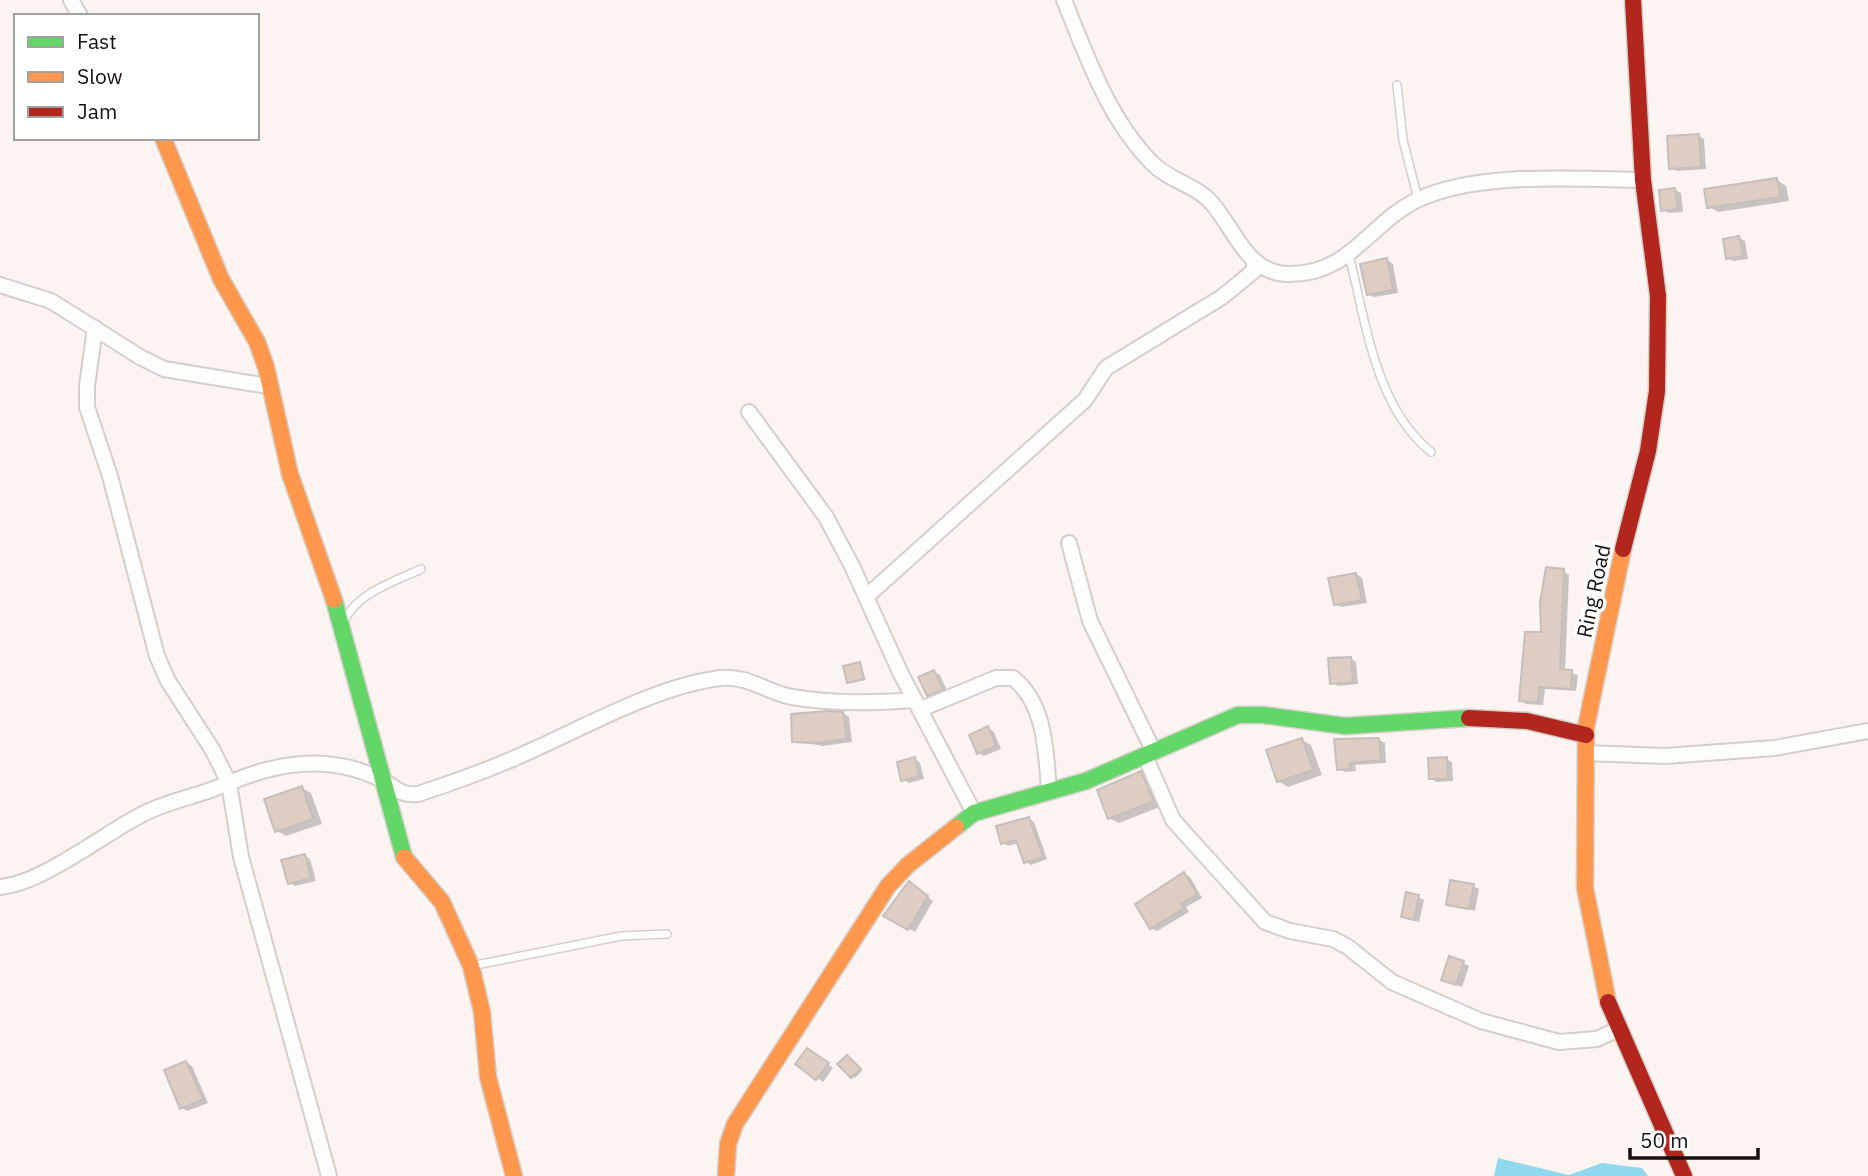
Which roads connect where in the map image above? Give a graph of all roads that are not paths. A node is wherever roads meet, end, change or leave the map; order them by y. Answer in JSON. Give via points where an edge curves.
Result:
{"nodes":[{"id":1,"x":1064,"y":0,"type":"edge"},
{"id":2,"x":1633,"y":0,"type":"edge"},
{"id":3,"x":1397,"y":85,"type":"dead end"},
{"id":4,"x":164,"y":140,"type":"edge"},
{"id":5,"x":1643,"y":180,"type":"junction"},
{"id":6,"x":1418,"y":199,"type":"junction"},
{"id":7,"x":1349,"y":255,"type":"junction"},
{"id":8,"x":1253,"y":260,"type":"junction"},
{"id":9,"x":0,"y":285,"type":"edge"},
{"id":10,"x":95,"y":328,"type":"junction"},
{"id":11,"x":268,"y":386,"type":"junction"},
{"id":12,"x":749,"y":412,"type":"dead end"},
{"id":13,"x":1432,"y":453,"type":"dead end"},
{"id":14,"x":1069,"y":543,"type":"dead end"},
{"id":15,"x":421,"y":569,"type":"dead end"},
{"id":16,"x":866,"y":597,"type":"junction"},
{"id":17,"x":341,"y":628,"type":"junction"},
{"id":18,"x":918,"y":704,"type":"junction"},
{"id":19,"x":1868,"y":731,"type":"edge"},
{"id":20,"x":1586,"y":735,"type":"junction"},
{"id":21,"x":1586,"y":753,"type":"junction"},
{"id":22,"x":1150,"y":754,"type":"junction"},
{"id":23,"x":381,"y":779,"type":"junction"},
{"id":24,"x":229,"y":783,"type":"junction"},
{"id":25,"x":1049,"y":791,"type":"junction"},
{"id":26,"x":974,"y":813,"type":"junction"},
{"id":27,"x":0,"y":887,"type":"edge"},
{"id":28,"x":667,"y":934,"type":"dead end"},
{"id":29,"x":471,"y":966,"type":"junction"},
{"id":30,"x":1619,"y":1029,"type":"junction"},
{"id":31,"x":329,"y":1176,"type":"edge"},
{"id":32,"x":514,"y":1176,"type":"edge"},
{"id":33,"x":726,"y":1176,"type":"edge"},
{"id":34,"x":1685,"y":1176,"type":"edge"}],
"edges":[{"from":1,"to":8,"type":"street","via":[[1098,85],[1132,137],[1168,177],[1208,199]]},
{"from":2,"to":5,"type":"street","name":"Ring Road"},
{"from":3,"to":6,"type":"lane","via":[[1403,139]]},
{"from":4,"to":11,"type":"street","via":[[221,279],[257,342]]},
{"from":5,"to":6,"type":"street","via":[[1530,178],[1489,182]]},
{"from":5,"to":20,"type":"street","name":"Ring Road","via":[[1658,296],[1657,391]]},
{"from":6,"to":7,"type":"street"},
{"from":7,"to":8,"type":"street","via":[[1323,268],[1287,274],[1264,270]]},
{"from":7,"to":13,"type":"lane","via":[[1388,394],[1413,438]]},
{"from":8,"to":16,"type":"street","via":[[1255,270],[1222,297],[1106,368],[1085,400]]},
{"from":9,"to":10,"type":"street","via":[[51,301]]},
{"from":10,"to":11,"type":"street","via":[[164,369]]},
{"from":10,"to":24,"type":"street","via":[[87,386],[89,416],[110,476],[157,656]]},
{"from":11,"to":17,"type":"street","via":[[290,474],[330,583]]},
{"from":12,"to":16,"type":"street","via":[[826,517]]},
{"from":14,"to":22,"type":"street","via":[[1090,621]]},
{"from":15,"to":17,"type":"lane","via":[[360,601]]},
{"from":16,"to":18,"type":"street"},
{"from":17,"to":23,"type":"street"},
{"from":18,"to":23,"type":"street","via":[[789,697],[755,683],[720,678],[586,723],[538,748],[418,794],[406,795]]},
{"from":18,"to":25,"type":"street","via":[[996,678],[1013,678],[1031,698],[1039,716]]},
{"from":18,"to":26,"type":"street"},
{"from":19,"to":21,"type":"street","via":[[1775,748],[1665,756]]},
{"from":20,"to":21,"type":"street","name":"Ring Road"},
{"from":20,"to":22,"type":"street","via":[[1541,723],[1490,718],[1345,726],[1251,713],[1215,723]]},
{"from":21,"to":30,"type":"street","name":"Ring Road","via":[[1585,888],[1610,1010]]},
{"from":22,"to":25,"type":"street"},
{"from":22,"to":30,"type":"street","via":[[1173,820],[1265,922],[1333,939],[1392,982],[1481,1021],[1559,1042],[1597,1039]]},
{"from":23,"to":24,"type":"street","via":[[320,762],[264,770]]},
{"from":23,"to":29,"type":"street","via":[[405,861],[442,901]]},
{"from":24,"to":27,"type":"street","via":[[157,807],[29,881]]},
{"from":24,"to":31,"type":"street","via":[[241,857]]},
{"from":25,"to":26,"type":"street"},
{"from":26,"to":33,"type":"street","via":[[939,838],[888,886],[736,1124],[728,1144]]},
{"from":28,"to":29,"type":"lane","via":[[621,936]]},
{"from":29,"to":32,"type":"street","via":[[482,1012],[488,1077]]},
{"from":30,"to":34,"type":"street","name":"Ring Road"}]}
